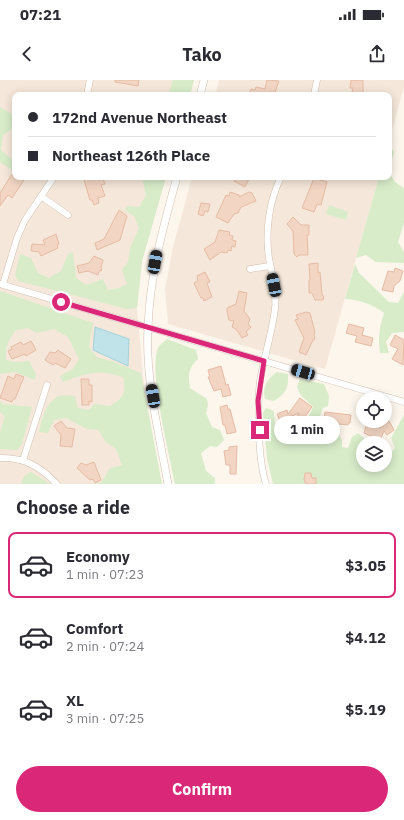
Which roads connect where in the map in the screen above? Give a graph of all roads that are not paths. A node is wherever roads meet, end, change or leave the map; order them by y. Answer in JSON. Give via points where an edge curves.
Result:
{"nodes":[{"id":1,"x":90,"y":80,"type":"edge"},
{"id":2,"x":204,"y":80,"type":"edge"},
{"id":3,"x":318,"y":80,"type":"edge"},
{"id":4,"x":88,"y":92,"type":"edge"},
{"id":5,"x":201,"y":92,"type":"edge"},
{"id":6,"x":315,"y":92,"type":"edge"},
{"id":7,"x":52,"y":180,"type":"edge"},
{"id":8,"x":176,"y":180,"type":"edge"},
{"id":9,"x":280,"y":180,"type":"edge"},
{"id":10,"x":41,"y":196,"type":"junction"},
{"id":11,"x":68,"y":215,"type":"dead end"},
{"id":12,"x":270,"y":266,"type":"junction"},
{"id":13,"x":250,"y":269,"type":"dead end"},
{"id":14,"x":1,"y":284,"type":"edge"},
{"id":15,"x":148,"y":328,"type":"junction"},
{"id":16,"x":264,"y":361,"type":"junction"},
{"id":17,"x":47,"y":385,"type":"dead end"},
{"id":18,"x":404,"y":402,"type":"edge"},
{"id":19,"x":0,"y":458,"type":"edge"},
{"id":20,"x":23,"y":460,"type":"junction"},
{"id":21,"x":57,"y":484,"type":"edge"},
{"id":22,"x":168,"y":484,"type":"edge"},
{"id":23,"x":266,"y":484,"type":"edge"}],
"edges":[{"from":1,"to":4,"type":"street"},
{"from":2,"to":5,"type":"street"},
{"from":3,"to":6,"type":"street"},
{"from":7,"to":10,"type":"street"},
{"from":8,"to":15,"type":"street","via":[[158,246],[151,285]]},
{"from":9,"to":12,"type":"street","via":[[269,216]]},
{"from":10,"to":11,"type":"street"},
{"from":10,"to":14,"type":"street","via":[[25,220]]},
{"from":12,"to":13,"type":"street"},
{"from":12,"to":16,"type":"street","via":[[275,308]]},
{"from":14,"to":15,"type":"street"},
{"from":15,"to":16,"type":"street"},
{"from":15,"to":22,"type":"street","via":[[150,382]]},
{"from":16,"to":18,"type":"street"},
{"from":16,"to":23,"type":"street","via":[[258,401]]},
{"from":17,"to":20,"type":"street"},
{"from":19,"to":20,"type":"street"},
{"from":20,"to":21,"type":"street","via":[[34,464]]}]}
